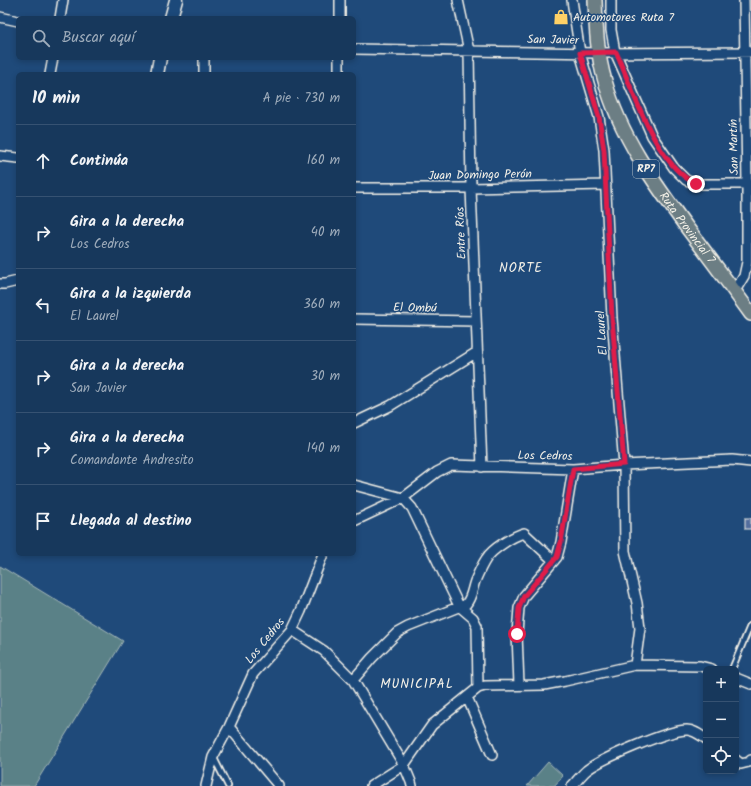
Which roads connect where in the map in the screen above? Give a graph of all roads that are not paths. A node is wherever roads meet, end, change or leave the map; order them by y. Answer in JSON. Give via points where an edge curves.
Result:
{"nodes":[{"id":1,"x":63,"y":0,"type":"edge"},
{"id":2,"x":176,"y":0,"type":"edge"},
{"id":3,"x":340,"y":0,"type":"edge"},
{"id":4,"x":458,"y":0,"type":"edge"},
{"id":5,"x":572,"y":0,"type":"edge"},
{"id":6,"x":595,"y":0,"type":"edge"},
{"id":7,"x":611,"y":0,"type":"edge"},
{"id":8,"x":744,"y":0,"type":"edge"},
{"id":9,"x":60,"y":16,"type":"edge"},
{"id":10,"x":172,"y":16,"type":"edge"},
{"id":11,"x":340,"y":16,"type":"edge"},
{"id":12,"x":0,"y":17,"type":"edge"},
{"id":13,"x":16,"y":21,"type":"edge"},
{"id":14,"x":356,"y":49,"type":"edge"},
{"id":15,"x":469,"y":51,"type":"junction"},
{"id":16,"x":616,"y":52,"type":"junction"},
{"id":17,"x":748,"y":52,"type":"edge"},
{"id":18,"x":580,"y":53,"type":"junction"},
{"id":19,"x":599,"y":53,"type":"junction"},
{"id":20,"x":53,"y":60,"type":"edge"},
{"id":21,"x":160,"y":60,"type":"edge"},
{"id":22,"x":204,"y":60,"type":"edge"},
{"id":23,"x":339,"y":60,"type":"edge"},
{"id":24,"x":50,"y":72,"type":"edge"},
{"id":25,"x":157,"y":72,"type":"edge"},
{"id":26,"x":204,"y":72,"type":"edge"},
{"id":27,"x":339,"y":72,"type":"edge"},
{"id":28,"x":0,"y":156,"type":"edge"},
{"id":29,"x":16,"y":158,"type":"edge"},
{"id":30,"x":749,"y":184,"type":"edge"},
{"id":31,"x":606,"y":185,"type":"junction"},
{"id":32,"x":356,"y":188,"type":"edge"},
{"id":33,"x":471,"y":188,"type":"junction"},
{"id":34,"x":16,"y":281,"type":"edge"},
{"id":35,"x":0,"y":284,"type":"edge"},
{"id":36,"x":735,"y":291,"type":"junction"},
{"id":37,"x":751,"y":314,"type":"edge"},
{"id":38,"x":356,"y":319,"type":"edge"},
{"id":39,"x":476,"y":321,"type":"junction"},
{"id":40,"x":477,"y":352,"type":"junction"},
{"id":41,"x":356,"y":422,"type":"edge"},
{"id":42,"x":751,"y":462,"type":"edge"},
{"id":43,"x":624,"y":464,"type":"junction"},
{"id":44,"x":482,"y":467,"type":"junction"},
{"id":45,"x":573,"y":469,"type":"junction"},
{"id":46,"x":356,"y":486,"type":"edge"},
{"id":47,"x":403,"y":498,"type":"junction"},
{"id":48,"x":356,"y":520,"type":"edge"},
{"id":49,"x":322,"y":556,"type":"edge"},
{"id":50,"x":554,"y":561,"type":"junction"},
{"id":51,"x":459,"y":606,"type":"junction"},
{"id":52,"x":750,"y":626,"type":"dead end"},
{"id":53,"x":292,"y":630,"type":"junction"},
{"id":54,"x":635,"y":665,"type":"junction"},
{"id":55,"x":733,"y":666,"type":"edge"},
{"id":56,"x":703,"y":667,"type":"edge"},
{"id":57,"x":739,"y":679,"type":"edge"},
{"id":58,"x":352,"y":680,"type":"junction"},
{"id":59,"x":751,"y":684,"type":"edge"},
{"id":60,"x":519,"y":685,"type":"junction"},
{"id":61,"x":478,"y":688,"type":"junction"},
{"id":62,"x":467,"y":697,"type":"junction"},
{"id":63,"x":229,"y":727,"type":"junction"},
{"id":64,"x":705,"y":738,"type":"edge"},
{"id":65,"x":492,"y":755,"type":"dead end"},
{"id":66,"x":213,"y":757,"type":"junction"},
{"id":67,"x":751,"y":760,"type":"edge"},
{"id":68,"x":739,"y":762,"type":"edge"},
{"id":69,"x":404,"y":765,"type":"junction"},
{"id":70,"x":206,"y":786,"type":"edge"},
{"id":71,"x":228,"y":786,"type":"edge"},
{"id":72,"x":279,"y":786,"type":"edge"},
{"id":73,"x":371,"y":786,"type":"edge"},
{"id":74,"x":412,"y":786,"type":"edge"},
{"id":75,"x":572,"y":786,"type":"edge"}],
"edges":[{"from":1,"to":9,"type":"street"},
{"from":2,"to":10,"type":"main road"},
{"from":3,"to":11,"type":"street"},
{"from":4,"to":15,"type":"street","name":"Entre Ríos"},
{"from":5,"to":18,"type":"street","name":"El Laurel"},
{"from":6,"to":19,"type":"main road","name":"Ruta Provincial 7","number":"RP7"},
{"from":7,"to":16,"type":"street"},
{"from":8,"to":17,"type":"street","name":"San Martín"},
{"from":12,"to":13,"type":"street"},
{"from":14,"to":15,"type":"street","name":"San Javier"},
{"from":15,"to":18,"type":"street","name":"San Javier"},
{"from":15,"to":33,"type":"street","name":"Entre Ríos"},
{"from":16,"to":17,"type":"street","name":"San Javier"},
{"from":16,"to":19,"type":"street","name":"San Javier"},
{"from":16,"to":30,"type":"street","via":[[652,136],[674,168],[686,180],[696,184]]},
{"from":17,"to":30,"type":"street","name":"San Martín"},
{"from":18,"to":19,"type":"street","name":"San Javier"},
{"from":18,"to":31,"type":"street","name":"El Laurel","via":[[599,117]]},
{"from":19,"to":36,"type":"main road","name":"Ruta Provincial 7","number":"RP7","via":[[605,82],[619,120],[640,160],[662,194]]},
{"from":20,"to":24,"type":"street"},
{"from":21,"to":25,"type":"main road"},
{"from":22,"to":26,"type":"street"},
{"from":23,"to":27,"type":"street"},
{"from":28,"to":29,"type":"street"},
{"from":30,"to":36,"type":"street","name":"San Martín","via":[[747,262],[744,276]]},
{"from":31,"to":33,"type":"street","name":"Juan Domingo Perón"},
{"from":31,"to":43,"type":"street","name":"El Laurel","via":[[612,318]]},
{"from":32,"to":33,"type":"street","name":"Juan Domingo Perón"},
{"from":33,"to":39,"type":"street","name":"Entre Ríos"},
{"from":34,"to":35,"type":"street"},
{"from":36,"to":37,"type":"main road","name":"Ruta Provincial 7","number":"RP7"},
{"from":38,"to":39,"type":"street","name":"El Ombú"},
{"from":39,"to":40,"type":"street","name":"Entre Ríos"},
{"from":40,"to":41,"type":"street","via":[[390,406]]},
{"from":40,"to":44,"type":"street","name":"Entre Ríos"},
{"from":42,"to":43,"type":"street","name":"Los Cedros","via":[[732,460]]},
{"from":43,"to":45,"type":"street","name":"Los Cedros"},
{"from":43,"to":54,"type":"street","name":"El Laurel","via":[[625,551],[640,628]]},
{"from":44,"to":45,"type":"street","name":"Los Cedros"},
{"from":44,"to":47,"type":"street","name":"Los Cedros","via":[[450,465]]},
{"from":45,"to":50,"type":"street","via":[[561,542]]},
{"from":46,"to":47,"type":"street"},
{"from":47,"to":48,"type":"street","name":"Los Cedros"},
{"from":47,"to":51,"type":"street","via":[[412,508]]},
{"from":49,"to":53,"type":"street","name":"Los Cedros"},
{"from":50,"to":51,"type":"street","via":[[524,532],[517,535],[490,553],[475,582],[470,599],[466,604]]},
{"from":50,"to":60,"type":"street","via":[[524,596],[519,608]]},
{"from":51,"to":58,"type":"street","via":[[408,627],[372,658]]},
{"from":51,"to":61,"type":"street","via":[[473,618],[477,626]]},
{"from":52,"to":55,"type":"lane"},
{"from":53,"to":58,"type":"street","via":[[324,651]]},
{"from":53,"to":63,"type":"street","name":"Los Cedros","via":[[254,674]]},
{"from":54,"to":56,"type":"street"},
{"from":54,"to":60,"type":"street","via":[[544,685]]},
{"from":57,"to":59,"type":"street"},
{"from":58,"to":69,"type":"street"},
{"from":60,"to":61,"type":"street"},
{"from":61,"to":62,"type":"street"},
{"from":62,"to":65,"type":"street"},
{"from":62,"to":69,"type":"street","via":[[432,725]]},
{"from":63,"to":66,"type":"street","name":"Los Cedros"},
{"from":63,"to":72,"type":"street"},
{"from":64,"to":75,"type":"street","via":[[697,732],[687,730],[669,734],[619,753],[587,770]]},
{"from":66,"to":70,"type":"street","name":"Los Cedros"},
{"from":66,"to":71,"type":"lane"},
{"from":67,"to":68,"type":"street"},
{"from":69,"to":73,"type":"street"},
{"from":69,"to":74,"type":"street"}]}
